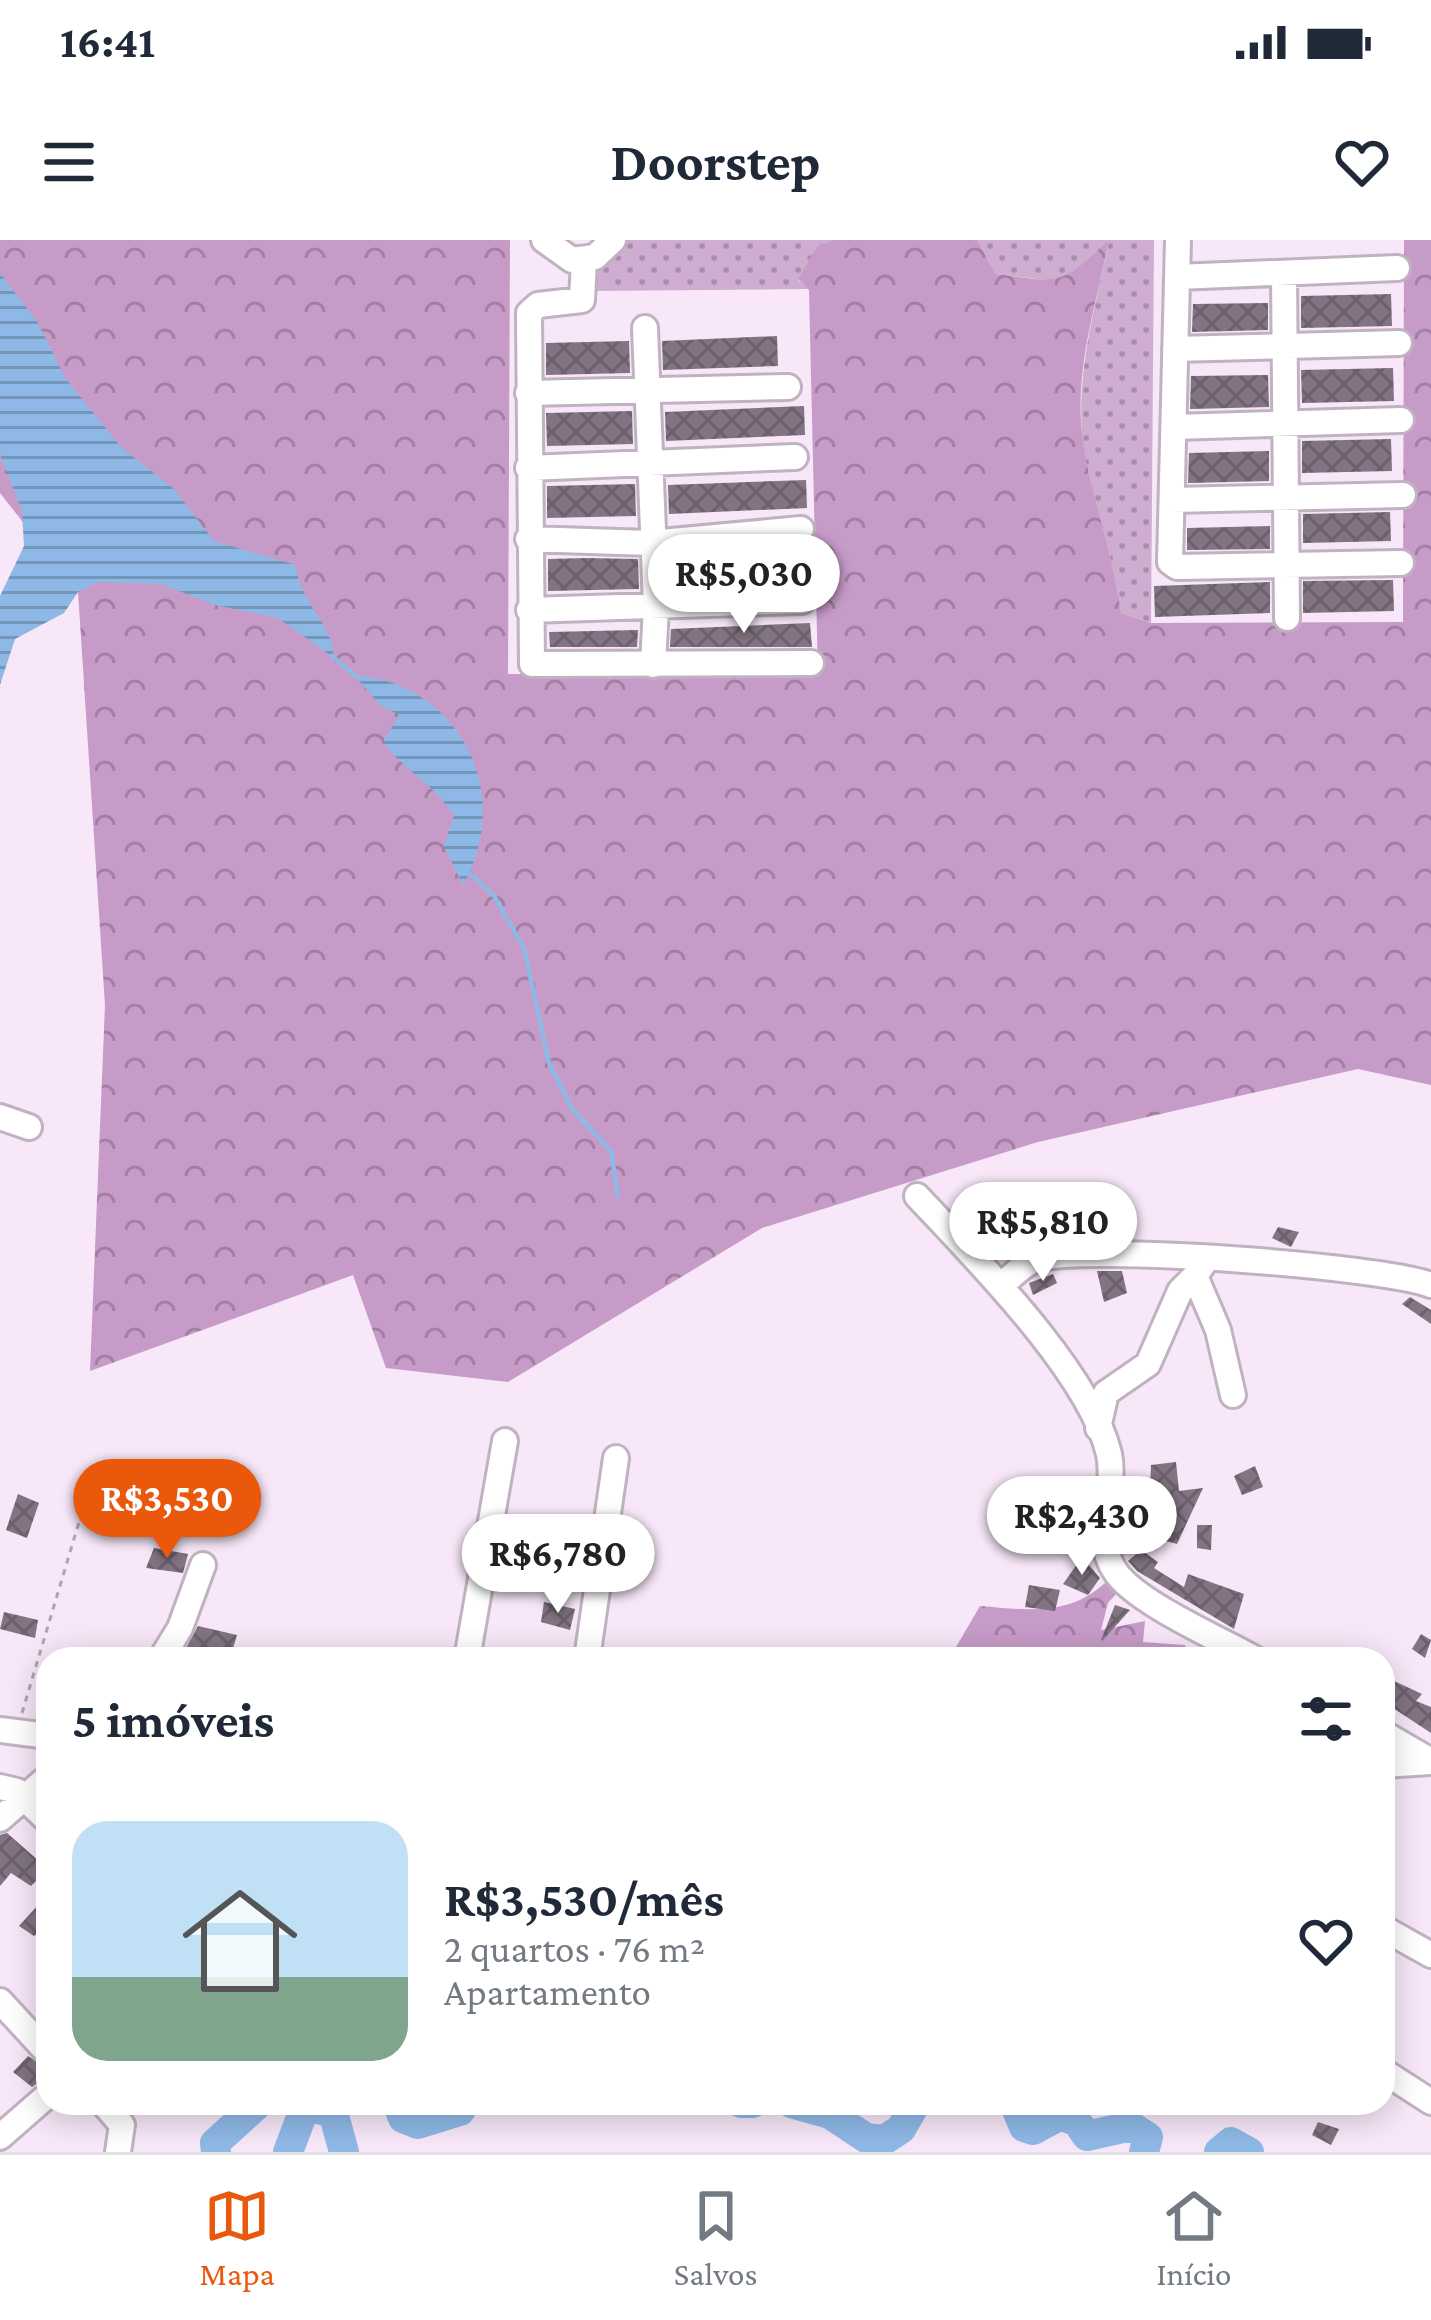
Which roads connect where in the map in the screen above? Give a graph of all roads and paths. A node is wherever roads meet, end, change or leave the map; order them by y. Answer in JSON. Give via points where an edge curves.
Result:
{"nodes":[{"id":1,"x":544,"y":240,"type":"edge"},
{"id":2,"x":613,"y":240,"type":"edge"},
{"id":3,"x":1178,"y":240,"type":"edge"},
{"id":4,"x":584,"y":260,"type":"junction"},
{"id":5,"x":1397,"y":268,"type":"dead end"},
{"id":6,"x":1284,"y":273,"type":"junction"},
{"id":7,"x":1177,"y":278,"type":"junction"},
{"id":8,"x":645,"y":328,"type":"dead end"},
{"id":9,"x":1399,"y":343,"type":"dead end"},
{"id":10,"x":1284,"y":346,"type":"junction"},
{"id":11,"x":1175,"y":349,"type":"junction"},
{"id":12,"x":788,"y":386,"type":"dead end"},
{"id":13,"x":647,"y":390,"type":"junction"},
{"id":14,"x":528,"y":393,"type":"junction"},
{"id":15,"x":1401,"y":420,"type":"dead end"},
{"id":16,"x":1285,"y":424,"type":"junction"},
{"id":17,"x":1174,"y":427,"type":"junction"},
{"id":18,"x":795,"y":458,"type":"dead end"},
{"id":19,"x":649,"y":463,"type":"junction"},
{"id":20,"x":528,"y":468,"type":"junction"},
{"id":21,"x":1403,"y":495,"type":"dead end"},
{"id":22,"x":1286,"y":497,"type":"junction"},
{"id":23,"x":1173,"y":500,"type":"junction"},
{"id":24,"x":801,"y":529,"type":"dead end"},
{"id":25,"x":529,"y":539,"type":"junction"},
{"id":26,"x":650,"y":543,"type":"junction"},
{"id":27,"x":1401,"y":563,"type":"dead end"},
{"id":28,"x":1287,"y":566,"type":"junction"},
{"id":29,"x":802,"y":601,"type":"dead end"},
{"id":30,"x":656,"y":606,"type":"junction"},
{"id":31,"x":529,"y":610,"type":"junction"},
{"id":32,"x":1287,"y":618,"type":"dead end"},
{"id":33,"x":811,"y":663,"type":"dead end"},
{"id":34,"x":652,"y":665,"type":"junction"},
{"id":35,"x":0,"y":1117,"type":"edge"},
{"id":36,"x":29,"y":1127,"type":"dead end"},
{"id":37,"x":916,"y":1196,"type":"dead end"},
{"id":38,"x":1201,"y":1269,"type":"junction"},
{"id":39,"x":1431,"y":1285,"type":"edge"},
{"id":40,"x":1001,"y":1286,"type":"junction"},
{"id":41,"x":1233,"y":1394,"type":"dead end"},
{"id":42,"x":1098,"y":1429,"type":"junction"},
{"id":43,"x":505,"y":1441,"type":"dead end"},
{"id":44,"x":616,"y":1458,"type":"dead end"},
{"id":45,"x":85,"y":1502,"type":"dead end"},
{"id":46,"x":203,"y":1565,"type":"dead end"},
{"id":47,"x":36,"y":1647,"type":"edge"},
{"id":48,"x":168,"y":1647,"type":"edge"},
{"id":49,"x":468,"y":1647,"type":"edge"},
{"id":50,"x":589,"y":1647,"type":"edge"},
{"id":51,"x":1235,"y":1647,"type":"edge"},
{"id":52,"x":36,"y":1648,"type":"edge"},
{"id":53,"x":8,"y":1731,"type":"edge"},
{"id":54,"x":1395,"y":1740,"type":"edge"},
{"id":55,"x":1431,"y":1761,"type":"edge"},
{"id":56,"x":1395,"y":1764,"type":"edge"},
{"id":57,"x":0,"y":1787,"type":"edge"},
{"id":58,"x":36,"y":1787,"type":"edge"},
{"id":59,"x":24,"y":1797,"type":"junction"},
{"id":60,"x":36,"y":1809,"type":"edge"},
{"id":61,"x":0,"y":1819,"type":"edge"},
{"id":62,"x":1395,"y":1935,"type":"edge"},
{"id":63,"x":1431,"y":1955,"type":"edge"},
{"id":64,"x":0,"y":2001,"type":"edge"},
{"id":65,"x":36,"y":2040,"type":"edge"},
{"id":66,"x":1395,"y":2079,"type":"edge"},
{"id":67,"x":1431,"y":2102,"type":"edge"},
{"id":68,"x":36,"y":2106,"type":"edge"},
{"id":69,"x":113,"y":2115,"type":"edge"},
{"id":70,"x":0,"y":2138,"type":"edge"},
{"id":71,"x":118,"y":2152,"type":"edge"}],
"edges":[{"from":1,"to":4,"type":"street","via":[[562,256]]},
{"from":2,"to":4,"type":"street"},
{"from":3,"to":7,"type":"street"},
{"from":4,"to":14,"type":"street","via":[[582,300],[529,313]]},
{"from":5,"to":6,"type":"street"},
{"from":6,"to":7,"type":"street"},
{"from":6,"to":10,"type":"street"},
{"from":7,"to":11,"type":"street"},
{"from":8,"to":13,"type":"street"},
{"from":9,"to":10,"type":"street"},
{"from":10,"to":11,"type":"street"},
{"from":10,"to":16,"type":"street"},
{"from":11,"to":17,"type":"street"},
{"from":12,"to":13,"type":"street"},
{"from":13,"to":14,"type":"street"},
{"from":13,"to":19,"type":"street"},
{"from":14,"to":20,"type":"street"},
{"from":15,"to":16,"type":"street"},
{"from":16,"to":17,"type":"street"},
{"from":16,"to":22,"type":"street"},
{"from":17,"to":23,"type":"street"},
{"from":18,"to":19,"type":"street"},
{"from":19,"to":20,"type":"street"},
{"from":19,"to":26,"type":"street"},
{"from":20,"to":25,"type":"street"},
{"from":21,"to":22,"type":"street"},
{"from":22,"to":23,"type":"street"},
{"from":22,"to":28,"type":"street"},
{"from":23,"to":28,"type":"street","via":[[1173,566]]},
{"from":24,"to":26,"type":"street"},
{"from":25,"to":26,"type":"street"},
{"from":25,"to":31,"type":"street"},
{"from":26,"to":30,"type":"street"},
{"from":27,"to":28,"type":"street"},
{"from":28,"to":32,"type":"street"},
{"from":29,"to":30,"type":"street"},
{"from":30,"to":31,"type":"street"},
{"from":30,"to":34,"type":"street"},
{"from":31,"to":34,"type":"street","via":[[536,667]]},
{"from":33,"to":34,"type":"street"},
{"from":35,"to":36,"type":"street"},
{"from":37,"to":40,"type":"street"},
{"from":38,"to":39,"type":"street","via":[[1352,1269]]},
{"from":38,"to":40,"type":"street","via":[[1043,1258]]},
{"from":38,"to":41,"type":"street"},
{"from":38,"to":42,"type":"street","via":[[1180,1291],[1148,1364],[1106,1394]]},
{"from":40,"to":42,"type":"street"},
{"from":42,"to":51,"type":"street","via":[[1110,1465],[1105,1544],[1117,1575]]},
{"from":43,"to":49,"type":"street"},
{"from":44,"to":50,"type":"street"},
{"from":45,"to":47,"type":"path"},
{"from":46,"to":48,"type":"street"},
{"from":52,"to":53,"type":"path"},
{"from":54,"to":55,"type":"street"},
{"from":55,"to":56,"type":"street"},
{"from":57,"to":59,"type":"street"},
{"from":58,"to":59,"type":"street"},
{"from":59,"to":60,"type":"street"},
{"from":59,"to":61,"type":"street"},
{"from":62,"to":63,"type":"street"},
{"from":64,"to":65,"type":"street"},
{"from":66,"to":67,"type":"street"},
{"from":68,"to":70,"type":"street"},
{"from":69,"to":71,"type":"street","via":[[122,2126]]}]}
